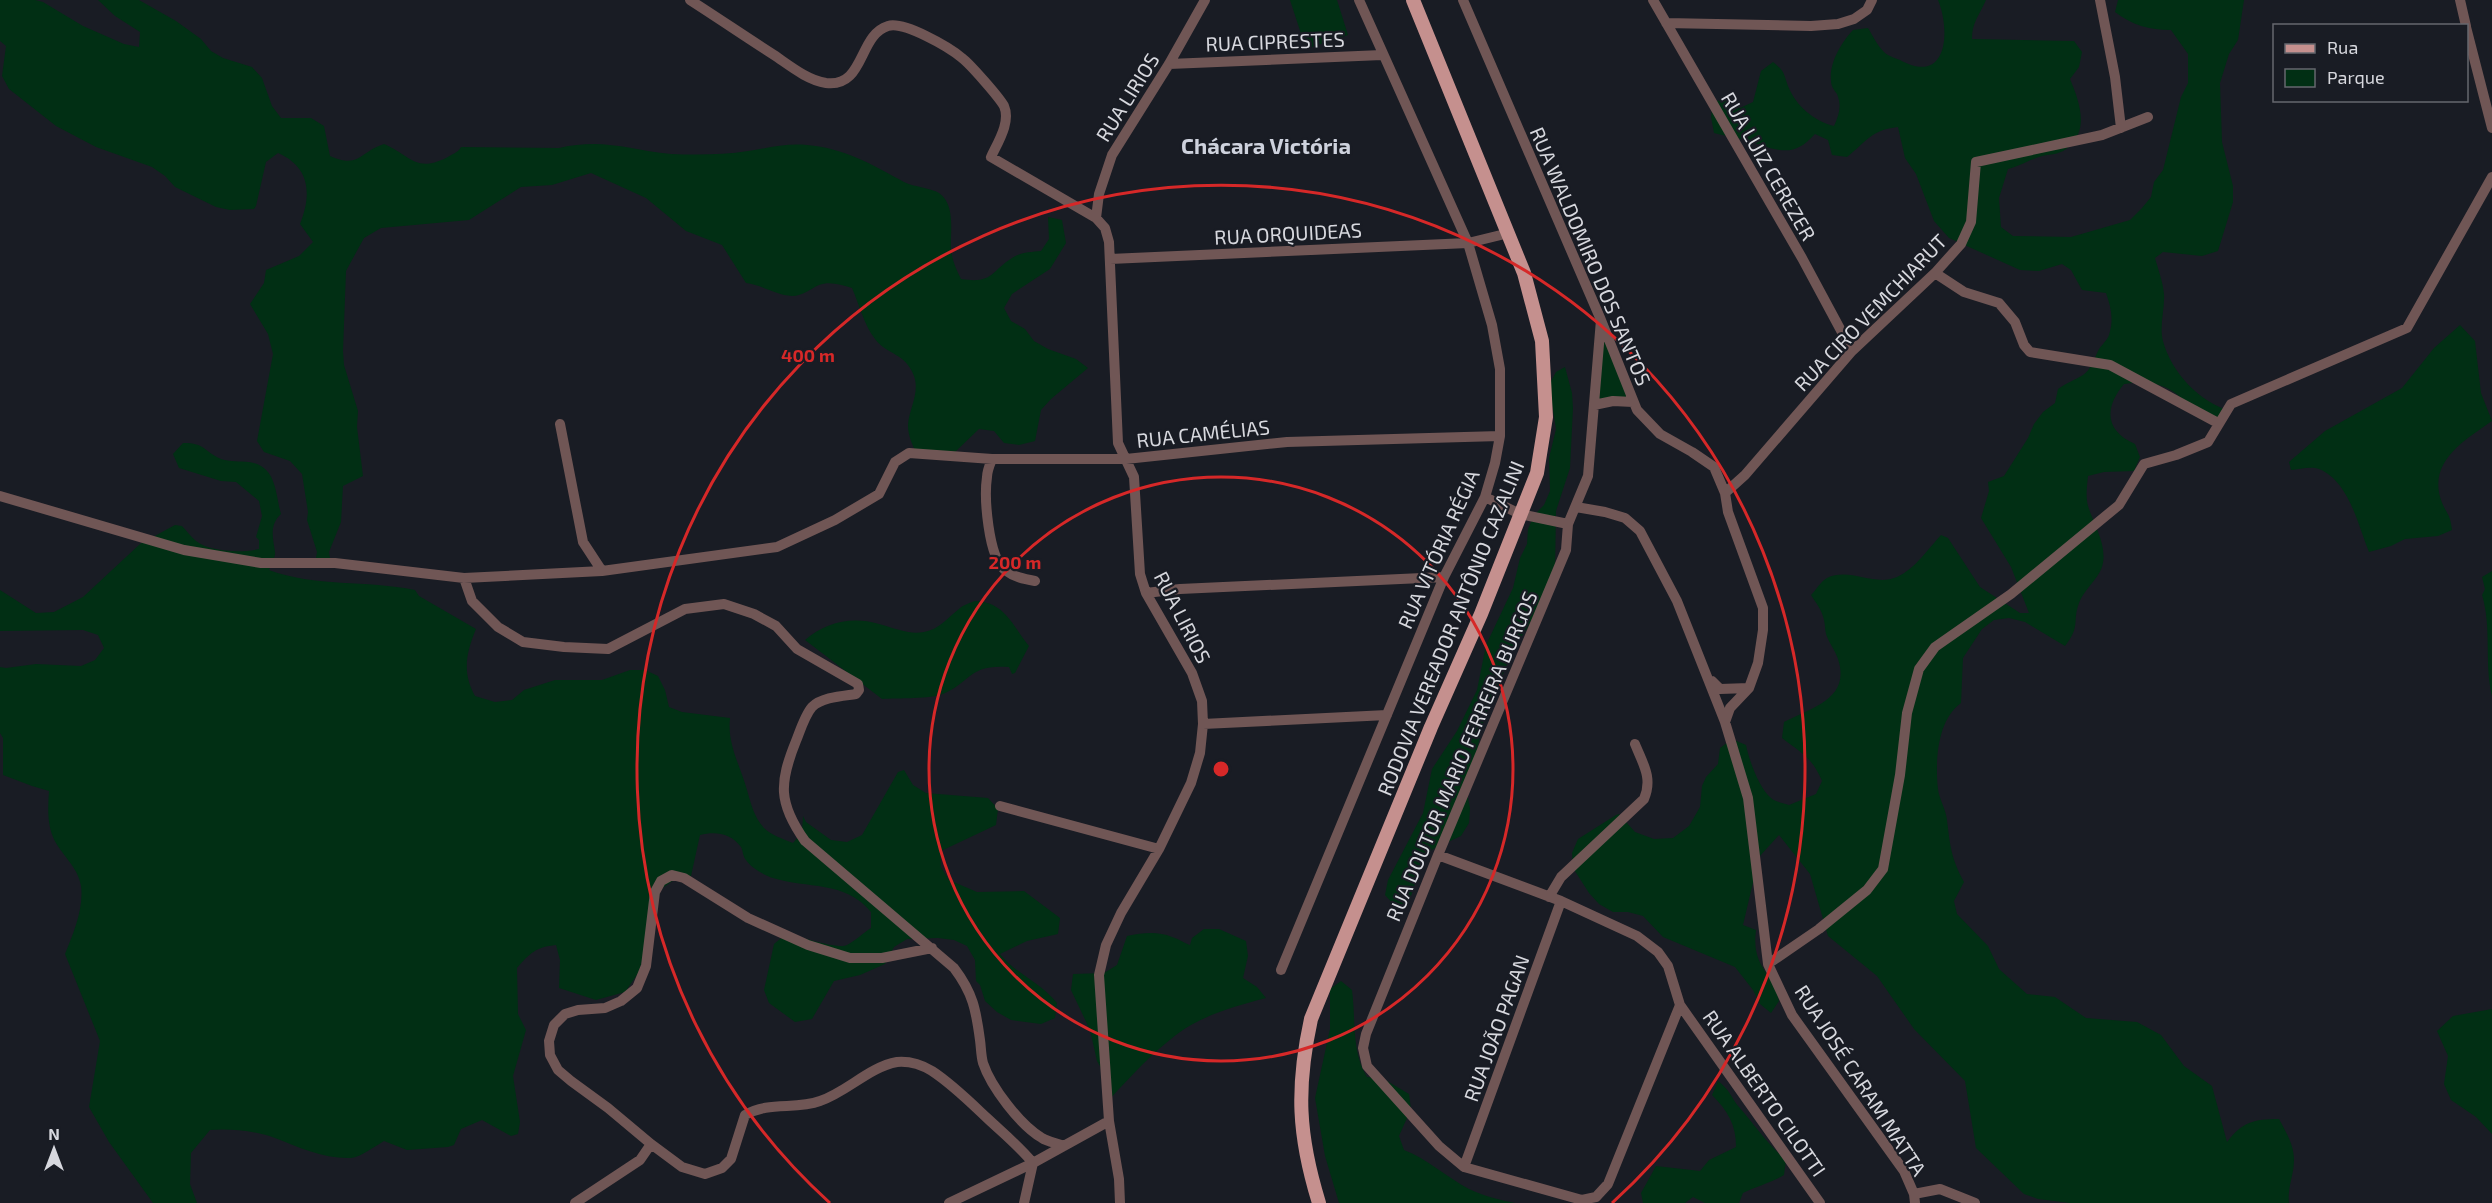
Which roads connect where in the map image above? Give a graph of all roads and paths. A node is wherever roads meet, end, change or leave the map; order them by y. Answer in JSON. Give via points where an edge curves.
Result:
{"nodes":[{"id":1,"x":690,"y":0,"type":"edge"},
{"id":2,"x":1205,"y":0,"type":"edge"},
{"id":3,"x":1359,"y":0,"type":"edge"},
{"id":4,"x":1413,"y":0,"type":"edge"},
{"id":5,"x":1463,"y":0,"type":"edge"},
{"id":6,"x":1653,"y":0,"type":"edge"},
{"id":7,"x":1872,"y":0,"type":"edge"},
{"id":8,"x":2100,"y":0,"type":"edge"},
{"id":9,"x":2460,"y":0,"type":"edge"},
{"id":10,"x":1666,"y":23,"type":"junction"},
{"id":11,"x":2466,"y":24,"type":"edge"},
{"id":12,"x":2468,"y":34,"type":"edge"},
{"id":13,"x":1382,"y":55,"type":"junction"},
{"id":14,"x":1169,"y":64,"type":"junction"},
{"id":15,"x":2148,"y":117,"type":"dead end"},
{"id":16,"x":2121,"y":128,"type":"junction"},
{"id":17,"x":2492,"y":128,"type":"edge"},
{"id":18,"x":2492,"y":177,"type":"edge"},
{"id":19,"x":1096,"y":218,"type":"junction"},
{"id":20,"x":1509,"y":233,"type":"junction"},
{"id":21,"x":1468,"y":243,"type":"junction"},
{"id":22,"x":1110,"y":259,"type":"junction"},
{"id":23,"x":1935,"y":273,"type":"junction"},
{"id":24,"x":1600,"y":320,"type":"junction"},
{"id":25,"x":1852,"y":351,"type":"junction"},
{"id":26,"x":1633,"y":402,"type":"junction"},
{"id":27,"x":1594,"y":405,"type":"junction"},
{"id":28,"x":2218,"y":423,"type":"junction"},
{"id":29,"x":560,"y":424,"type":"dead end"},
{"id":30,"x":1500,"y":436,"type":"junction"},
{"id":31,"x":992,"y":459,"type":"junction"},
{"id":32,"x":1126,"y":459,"type":"junction"},
{"id":33,"x":1725,"y":493,"type":"junction"},
{"id":34,"x":0,"y":496,"type":"edge"},
{"id":35,"x":1485,"y":497,"type":"junction"},
{"id":36,"x":1576,"y":507,"type":"junction"},
{"id":37,"x":1520,"y":514,"type":"junction"},
{"id":38,"x":1568,"y":524,"type":"junction"},
{"id":39,"x":602,"y":571,"type":"junction"},
{"id":40,"x":1444,"y":577,"type":"junction"},
{"id":41,"x":464,"y":578,"type":"junction"},
{"id":42,"x":1035,"y":581,"type":"dead end"},
{"id":43,"x":1146,"y":593,"type":"junction"},
{"id":44,"x":1706,"y":675,"type":"junction"},
{"id":45,"x":1749,"y":688,"type":"junction"},
{"id":46,"x":1387,"y":715,"type":"junction"},
{"id":47,"x":1725,"y":722,"type":"junction"},
{"id":48,"x":1203,"y":724,"type":"junction"},
{"id":49,"x":1635,"y":744,"type":"dead end"},
{"id":50,"x":1000,"y":806,"type":"dead end"},
{"id":51,"x":1159,"y":849,"type":"junction"},
{"id":52,"x":1438,"y":855,"type":"junction"},
{"id":53,"x":1549,"y":897,"type":"junction"},
{"id":54,"x":1561,"y":901,"type":"junction"},
{"id":55,"x":932,"y":948,"type":"junction"},
{"id":56,"x":1768,"y":964,"type":"junction"},
{"id":57,"x":1281,"y":970,"type":"dead end"},
{"id":58,"x":1680,"y":1005,"type":"junction"},
{"id":59,"x":1109,"y":1121,"type":"junction"},
{"id":60,"x":651,"y":1144,"type":"junction"},
{"id":61,"x":1064,"y":1146,"type":"junction"},
{"id":62,"x":1033,"y":1163,"type":"junction"},
{"id":63,"x":1464,"y":1167,"type":"junction"},
{"id":64,"x":1915,"y":1199,"type":"edge"},
{"id":65,"x":575,"y":1203,"type":"edge"},
{"id":66,"x":949,"y":1203,"type":"edge"},
{"id":67,"x":1024,"y":1203,"type":"edge"},
{"id":68,"x":1120,"y":1203,"type":"edge"},
{"id":69,"x":1319,"y":1203,"type":"edge"},
{"id":70,"x":1820,"y":1203,"type":"edge"},
{"id":71,"x":1975,"y":1203,"type":"edge"}],
"edges":[{"from":1,"to":19,"type":"street","via":[[797,70],[826,83],[844,81],[855,70],[875,34],[887,26],[901,25],[930,39],[962,57],[1004,106],[1006,124],[991,157]]},
{"from":2,"to":14,"type":"street","name":"RUA LIRIOS"},
{"from":3,"to":13,"type":"street","name":"RUA VITÓRIA RÉGIA"},
{"from":4,"to":20,"type":"main road","name":"RODOVIA VEREADOR ANTÔNIO CAZALINI"},
{"from":5,"to":24,"type":"street","name":"RUA WALDOMIRO DOS SANTOS"},
{"from":6,"to":10,"type":"street","name":"RUA LUIZ CEREZER"},
{"from":7,"to":10,"type":"street","via":[[1867,10],[1838,24]]},
{"from":8,"to":16,"type":"street"},
{"from":9,"to":11,"type":"street"},
{"from":10,"to":25,"type":"street","name":"RUA LUIZ CEREZER"},
{"from":12,"to":17,"type":"street"},
{"from":13,"to":14,"type":"street","name":"RUA CIPRESTES"},
{"from":13,"to":21,"type":"street","name":"RUA VITÓRIA RÉGIA"},
{"from":14,"to":19,"type":"street","name":"RUA LIRIOS","via":[[1112,155]]},
{"from":15,"to":16,"type":"street","name":"RUA CIRO VEMCHIARUT"},
{"from":16,"to":23,"type":"street","name":"RUA CIRO VEMCHIARUT","via":[[1976,162],[1971,222],[1961,244]]},
{"from":18,"to":28,"type":"street","via":[[2407,328],[2231,404]]},
{"from":19,"to":22,"type":"street","name":"RUA LIRIOS","via":[[1105,228]]},
{"from":20,"to":21,"type":"street","name":"RUA ORQUIDEAS"},
{"from":20,"to":37,"type":"main road","name":"RODOVIA VEREADOR ANTÔNIO CAZALINI","via":[[1535,308],[1545,377],[1543,443],[1537,473]]},
{"from":21,"to":22,"type":"street","name":"RUA ORQUIDEAS"},
{"from":21,"to":30,"type":"street","name":"RUA VITÓRIA RÉGIA","via":[[1492,325],[1500,369]]},
{"from":22,"to":32,"type":"street","name":"RUA LIRIOS","via":[[1118,443]]},
{"from":23,"to":25,"type":"street","name":"RUA CIRO VEMCHIARUT"},
{"from":23,"to":28,"type":"street","via":[[1964,292],[1999,303],[2015,322],[2030,352],[2110,365]]},
{"from":24,"to":26,"type":"street","name":"RUA WALDOMIRO DOS SANTOS"},
{"from":24,"to":27,"type":"street","name":"RUA DOUTOR MARIO FERREIRA BURGOS"},
{"from":25,"to":33,"type":"street","name":"RUA CIRO VEMCHIARUT","via":[[1745,476]]},
{"from":26,"to":27,"type":"street"},
{"from":26,"to":33,"type":"street","name":"RUA WALDOMIRO DOS SANTOS","via":[[1660,434],[1714,467]]},
{"from":27,"to":36,"type":"street","name":"RUA DOUTOR MARIO FERREIRA BURGOS","via":[[1588,476]]},
{"from":28,"to":56,"type":"street","via":[[2208,442],[2144,464],[2119,505],[2011,594],[1935,646],[1919,669],[1906,713],[1900,775],[1882,869],[1867,890]]},
{"from":29,"to":39,"type":"street","via":[[583,542]]},
{"from":30,"to":32,"type":"street","name":"RUA CAMÉLIAS","via":[[1287,442]]},
{"from":30,"to":35,"type":"street","name":"RUA VITÓRIA RÉGIA"},
{"from":31,"to":32,"type":"street","name":"RUA CAMÉLIAS"},
{"from":31,"to":39,"type":"street","name":"RUA CAMÉLIAS","via":[[909,453],[895,462],[879,494],[777,547]]},
{"from":31,"to":42,"type":"street","via":[[987,476],[989,534],[994,556],[1003,569],[1017,578]]},
{"from":32,"to":43,"type":"street","name":"RUA LIRIOS","via":[[1134,477],[1140,574]]},
{"from":33,"to":45,"type":"street","name":"RUA WALDOMIRO DOS SANTOS","via":[[1728,512],[1763,608],[1758,663]]},
{"from":34,"to":41,"type":"street","via":[[184,550],[261,563],[335,563]]},
{"from":35,"to":37,"type":"street"},
{"from":35,"to":40,"type":"street","name":"RUA VITÓRIA RÉGIA"},
{"from":36,"to":38,"type":"street","name":"RUA DOUTOR MARIO FERREIRA BURGOS"},
{"from":36,"to":44,"type":"street","name":"RUA JOSÉ CARAM MATTA","via":[[1625,518],[1640,531],[1677,601]]},
{"from":37,"to":38,"type":"street"},
{"from":37,"to":69,"type":"main road","name":"RODOVIA VEREADOR ANTÔNIO CAZALINI","via":[[1311,1019],[1302,1059],[1300,1106],[1305,1151]]},
{"from":38,"to":52,"type":"street","name":"RUA DOUTOR MARIO FERREIRA BURGOS","via":[[1566,550]]},
{"from":39,"to":41,"type":"street"},
{"from":40,"to":43,"type":"street"},
{"from":40,"to":46,"type":"street","name":"RUA VITÓRIA RÉGIA"},
{"from":41,"to":55,"type":"street","via":[[472,601],[498,627],[523,642],[608,649],[685,609],[724,604],[776,626],[797,649],[858,684],[856,694],[824,700],[812,707],[786,766],[785,805],[805,841]]},
{"from":43,"to":48,"type":"street","name":"RUA LIRIOS","via":[[1192,673],[1202,701]]},
{"from":44,"to":45,"type":"street","via":[[1720,689]]},
{"from":44,"to":47,"type":"street","name":"RUA JOSÉ CARAM MATTA"},
{"from":45,"to":47,"type":"street","via":[[1730,708]]},
{"from":46,"to":48,"type":"street"},
{"from":46,"to":57,"type":"street","name":"RUA VITÓRIA RÉGIA"},
{"from":47,"to":56,"type":"street","name":"RUA JOSÉ CARAM MATTA","via":[[1748,798]]},
{"from":48,"to":51,"type":"street","name":"RUA LIRIOS","via":[[1191,783]]},
{"from":49,"to":53,"type":"street","via":[[1649,776],[1644,799],[1561,877]]},
{"from":50,"to":51,"type":"street"},
{"from":51,"to":59,"type":"street","name":"RUA LIRIOS","via":[[1121,913],[1106,945],[1099,975]]},
{"from":52,"to":53,"type":"street","name":"RUA ALBERTO CILOTTI"},
{"from":52,"to":63,"type":"street","name":"RUA DOUTOR MARIO FERREIRA BURGOS","via":[[1366,1034],[1364,1048],[1367,1066],[1439,1146]]},
{"from":53,"to":54,"type":"street","name":"RUA ALBERTO CILOTTI"},
{"from":54,"to":58,"type":"street","name":"RUA ALBERTO CILOTTI","via":[[1637,936],[1658,952],[1668,966]]},
{"from":54,"to":63,"type":"street","name":"RUA JOÃO PAGAN"},
{"from":55,"to":60,"type":"street","via":[[882,958],[850,958],[808,945],[748,918],[684,878],[672,876],[662,881],[655,892],[646,966],[638,988],[605,1008],[565,1014],[554,1025],[549,1041],[550,1055],[558,1070]]},
{"from":55,"to":61,"type":"street","via":[[966,984],[974,1002],[983,1062],[1004,1099],[1043,1139]]},
{"from":56,"to":64,"type":"street","name":"RUA JOSÉ CARAM MATTA","via":[[1792,1015],[1904,1171]]},
{"from":58,"to":63,"type":"street","via":[[1608,1184],[1596,1197],[1582,1200]]},
{"from":58,"to":70,"type":"street","name":"RUA ALBERTO CILOTTI"},
{"from":59,"to":61,"type":"street"},
{"from":59,"to":68,"type":"street","name":"RUA LIRIOS"},
{"from":60,"to":62,"type":"street","via":[[682,1167],[705,1174],[722,1168],[731,1159],[746,1115],[756,1109],[810,1105],[897,1062],[930,1070],[955,1088],[1017,1143]]},
{"from":60,"to":65,"type":"street","via":[[640,1160]]},
{"from":61,"to":62,"type":"street"},
{"from":62,"to":66,"type":"street"},
{"from":62,"to":67,"type":"street"},
{"from":64,"to":71,"type":"street","via":[[1940,1189]]}]}
